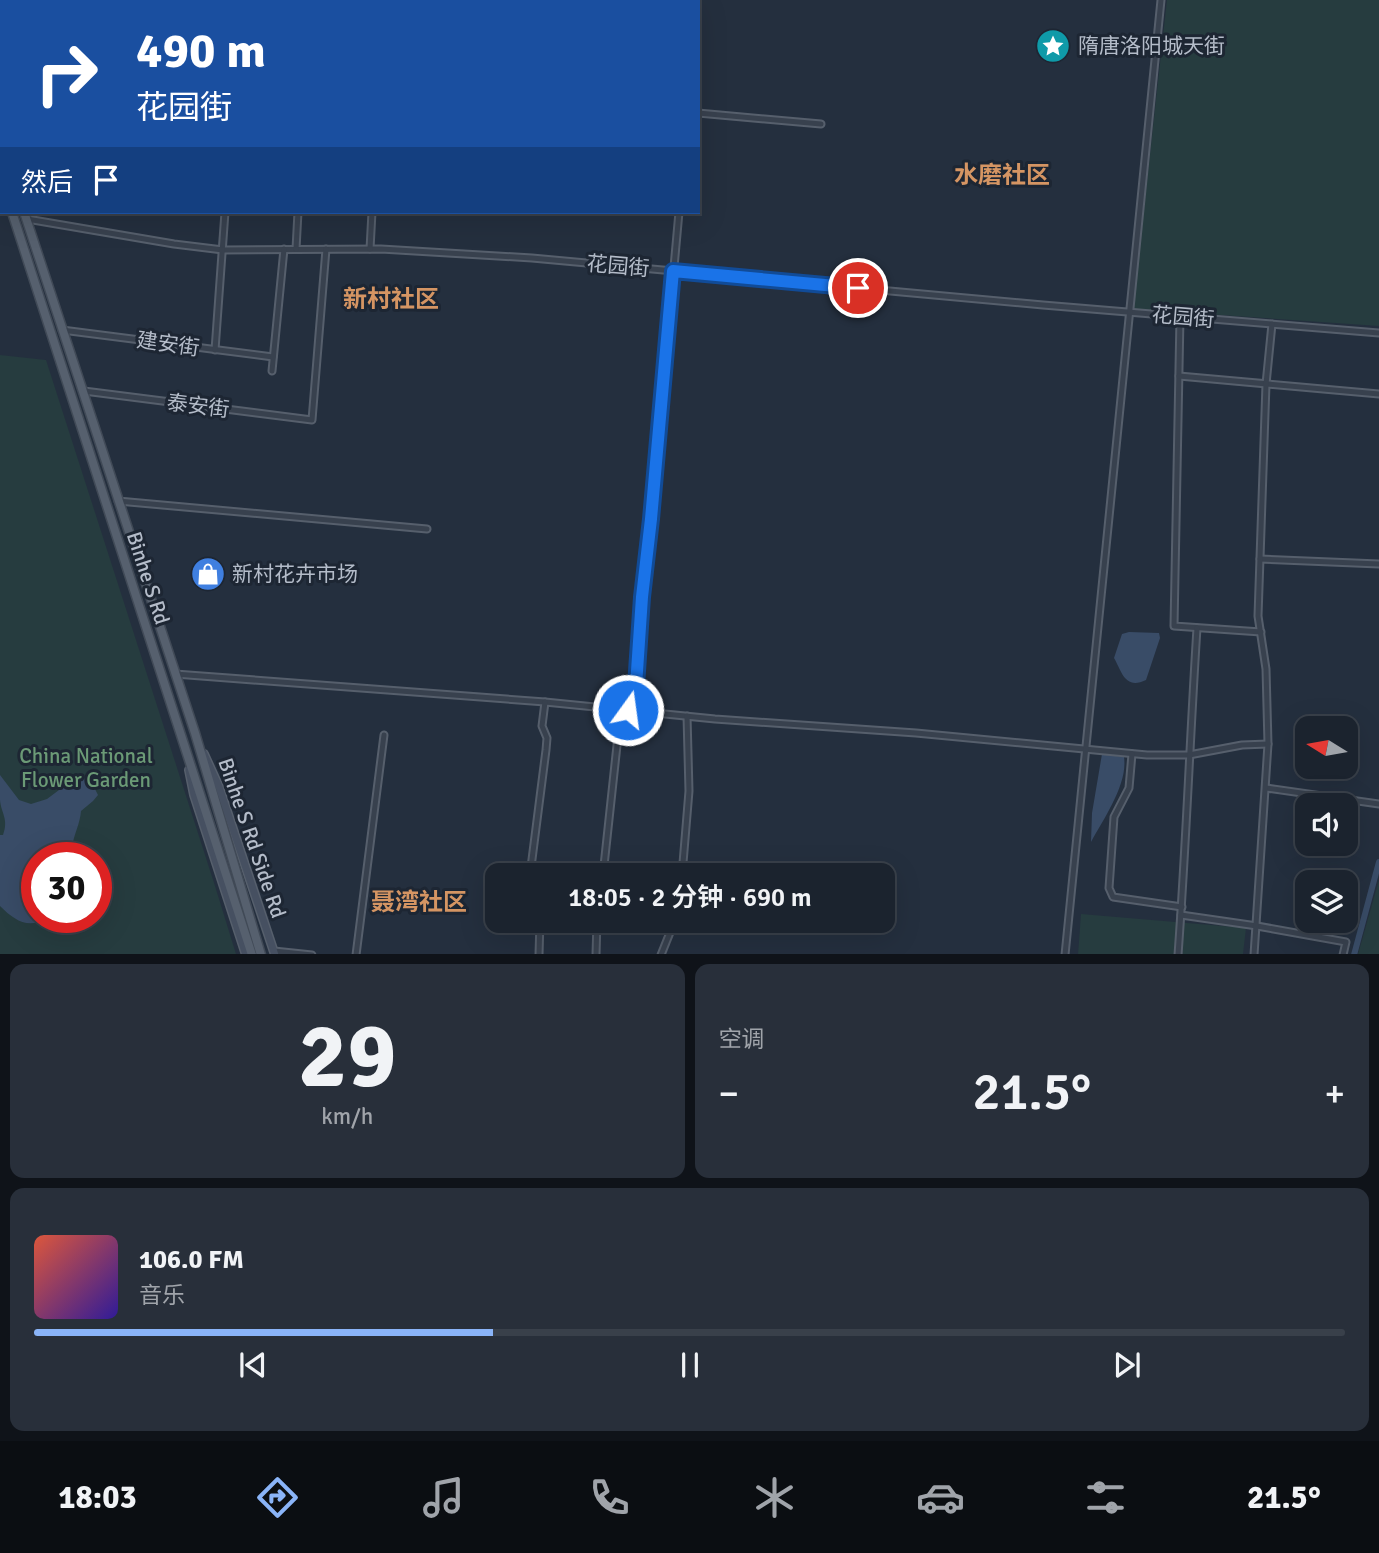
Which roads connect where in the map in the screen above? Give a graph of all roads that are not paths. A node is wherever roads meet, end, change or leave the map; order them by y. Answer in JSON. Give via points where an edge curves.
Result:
{"nodes":[{"id":1,"x":1161,"y":0,"type":"edge"},
{"id":2,"x":700,"y":113,"type":"edge"},
{"id":3,"x":821,"y":124,"type":"dead end"},
{"id":4,"x":13,"y":214,"type":"edge"},
{"id":5,"x":225,"y":214,"type":"edge"},
{"id":6,"x":298,"y":214,"type":"edge"},
{"id":7,"x":372,"y":214,"type":"edge"},
{"id":8,"x":679,"y":214,"type":"edge"},
{"id":9,"x":25,"y":216,"type":"edge"},
{"id":10,"x":284,"y":249,"type":"junction"},
{"id":11,"x":296,"y":249,"type":"junction"},
{"id":12,"x":326,"y":249,"type":"junction"},
{"id":13,"x":370,"y":249,"type":"junction"},
{"id":14,"x":223,"y":250,"type":"junction"},
{"id":15,"x":673,"y":271,"type":"junction"},
{"id":16,"x":1129,"y":312,"type":"junction"},
{"id":17,"x":1180,"y":317,"type":"junction"},
{"id":18,"x":1272,"y":324,"type":"junction"},
{"id":19,"x":62,"y":330,"type":"junction"},
{"id":20,"x":1379,"y":333,"type":"edge"},
{"id":21,"x":215,"y":350,"type":"junction"},
{"id":22,"x":273,"y":357,"type":"junction"},
{"id":23,"x":272,"y":371,"type":"dead end"},
{"id":24,"x":1179,"y":376,"type":"junction"},
{"id":25,"x":1266,"y":384,"type":"junction"},
{"id":26,"x":84,"y":391,"type":"junction"},
{"id":27,"x":1379,"y":394,"type":"edge"},
{"id":28,"x":104,"y":457,"type":"junction"},
{"id":29,"x":92,"y":461,"type":"junction"},
{"id":30,"x":118,"y":501,"type":"junction"},
{"id":31,"x":427,"y":528,"type":"dead end"},
{"id":32,"x":1260,"y":559,"type":"junction"},
{"id":33,"x":1379,"y":564,"type":"edge"},
{"id":34,"x":1197,"y":628,"type":"junction"},
{"id":35,"x":1261,"y":632,"type":"junction"},
{"id":36,"x":175,"y":674,"type":"junction"},
{"id":37,"x":545,"y":702,"type":"junction"},
{"id":38,"x":628,"y":710,"type":"junction"},
{"id":39,"x":687,"y":716,"type":"junction"},
{"id":40,"x":195,"y":733,"type":"junction"},
{"id":41,"x":384,"y":735,"type":"dead end"},
{"id":42,"x":182,"y":739,"type":"junction"},
{"id":43,"x":1268,"y":744,"type":"junction"},
{"id":44,"x":1085,"y":750,"type":"junction"},
{"id":45,"x":1132,"y":754,"type":"junction"},
{"id":46,"x":1189,"y":755,"type":"junction"},
{"id":47,"x":1266,"y":788,"type":"junction"},
{"id":48,"x":1379,"y":804,"type":"edge"},
{"id":49,"x":532,"y":863,"type":"edge"},
{"id":50,"x":604,"y":863,"type":"edge"},
{"id":51,"x":682,"y":863,"type":"edge"},
{"id":52,"x":1182,"y":907,"type":"junction"},
{"id":53,"x":1181,"y":915,"type":"junction"},
{"id":54,"x":1257,"y":926,"type":"junction"},
{"id":55,"x":539,"y":933,"type":"edge"},
{"id":56,"x":597,"y":933,"type":"edge"},
{"id":57,"x":670,"y":933,"type":"edge"},
{"id":58,"x":274,"y":953,"type":"edge"},
{"id":59,"x":246,"y":954,"type":"edge"},
{"id":60,"x":252,"y":954,"type":"edge"},
{"id":61,"x":261,"y":954,"type":"edge"},
{"id":62,"x":312,"y":954,"type":"edge"},
{"id":63,"x":356,"y":954,"type":"edge"},
{"id":64,"x":538,"y":954,"type":"edge"},
{"id":65,"x":596,"y":954,"type":"edge"},
{"id":66,"x":661,"y":954,"type":"edge"},
{"id":67,"x":1065,"y":954,"type":"edge"},
{"id":68,"x":1178,"y":954,"type":"edge"},
{"id":69,"x":1254,"y":954,"type":"edge"},
{"id":70,"x":1343,"y":954,"type":"edge"}],
"edges":[{"from":1,"to":16,"type":"street"},
{"from":2,"to":3,"type":"street"},
{"from":4,"to":29,"type":"main road","name":"Binhe S Rd"},
{"from":5,"to":14,"type":"street"},
{"from":6,"to":11,"type":"street"},
{"from":7,"to":13,"type":"street"},
{"from":8,"to":15,"type":"street"},
{"from":9,"to":14,"type":"street","name":"花园街"},
{"from":9,"to":19,"type":"main road","name":"Binhe S Rd"},
{"from":10,"to":11,"type":"street","name":"花园街"},
{"from":10,"to":14,"type":"street","name":"花园街"},
{"from":10,"to":22,"type":"street"},
{"from":11,"to":12,"type":"street","name":"花园街"},
{"from":12,"to":13,"type":"street","name":"花园街"},
{"from":12,"to":26,"type":"street","name":"泰安街","via":[[312,420]]},
{"from":13,"to":15,"type":"street","name":"花园街"},
{"from":14,"to":21,"type":"street"},
{"from":15,"to":16,"type":"street","name":"花园街"},
{"from":15,"to":38,"type":"street","via":[[636,686]]},
{"from":16,"to":17,"type":"street","name":"花园街"},
{"from":16,"to":44,"type":"street"},
{"from":17,"to":18,"type":"street","name":"花园街"},
{"from":17,"to":24,"type":"street"},
{"from":18,"to":20,"type":"street","name":"花园街"},
{"from":18,"to":25,"type":"street"},
{"from":19,"to":21,"type":"street","name":"建安街"},
{"from":19,"to":26,"type":"main road","name":"Binhe S Rd"},
{"from":21,"to":22,"type":"street","name":"建安街"},
{"from":22,"to":23,"type":"street"},
{"from":24,"to":25,"type":"street"},
{"from":24,"to":34,"type":"street","via":[[1174,626]]},
{"from":25,"to":27,"type":"street"},
{"from":25,"to":32,"type":"street"},
{"from":26,"to":28,"type":"main road","name":"Binhe S Rd"},
{"from":28,"to":29,"type":"main road"},
{"from":28,"to":30,"type":"main road","name":"Binhe S Rd"},
{"from":29,"to":42,"type":"main road","name":"Binhe S Rd"},
{"from":30,"to":31,"type":"street"},
{"from":30,"to":36,"type":"main road","name":"Binhe S Rd"},
{"from":32,"to":33,"type":"street"},
{"from":32,"to":35,"type":"street"},
{"from":34,"to":35,"type":"street"},
{"from":34,"to":46,"type":"street"},
{"from":35,"to":43,"type":"street"},
{"from":36,"to":37,"type":"street"},
{"from":36,"to":40,"type":"main road","name":"Binhe S Rd"},
{"from":37,"to":38,"type":"street"},
{"from":37,"to":49,"type":"street","via":[[546,750]]},
{"from":38,"to":39,"type":"street"},
{"from":38,"to":50,"type":"street","via":[[618,736]]},
{"from":39,"to":44,"type":"street"},
{"from":39,"to":51,"type":"street","via":[[689,791]]},
{"from":40,"to":58,"type":"main road","name":"Binhe S Rd Side Rd","via":[[219,787]]},
{"from":40,"to":61,"type":"main road","name":"Binhe S Rd"},
{"from":41,"to":63,"type":"street"},
{"from":42,"to":59,"type":"main road","name":"Binhe S Rd Side Rd","via":[[194,795]]},
{"from":42,"to":60,"type":"main road","name":"Binhe S Rd"},
{"from":43,"to":46,"type":"street"},
{"from":43,"to":47,"type":"street"},
{"from":44,"to":45,"type":"street"},
{"from":44,"to":67,"type":"street"},
{"from":45,"to":46,"type":"street"},
{"from":45,"to":52,"type":"street","via":[[1129,788],[1114,817],[1109,888],[1113,897]]},
{"from":46,"to":52,"type":"street"},
{"from":47,"to":48,"type":"street"},
{"from":47,"to":54,"type":"street"},
{"from":52,"to":53,"type":"street"},
{"from":53,"to":54,"type":"street"},
{"from":53,"to":68,"type":"street"},
{"from":54,"to":69,"type":"street"},
{"from":54,"to":70,"type":"street","via":[[1346,942]]},
{"from":55,"to":64,"type":"street"},
{"from":56,"to":65,"type":"street"},
{"from":57,"to":66,"type":"street"},
{"from":58,"to":62,"type":"street"}]}
